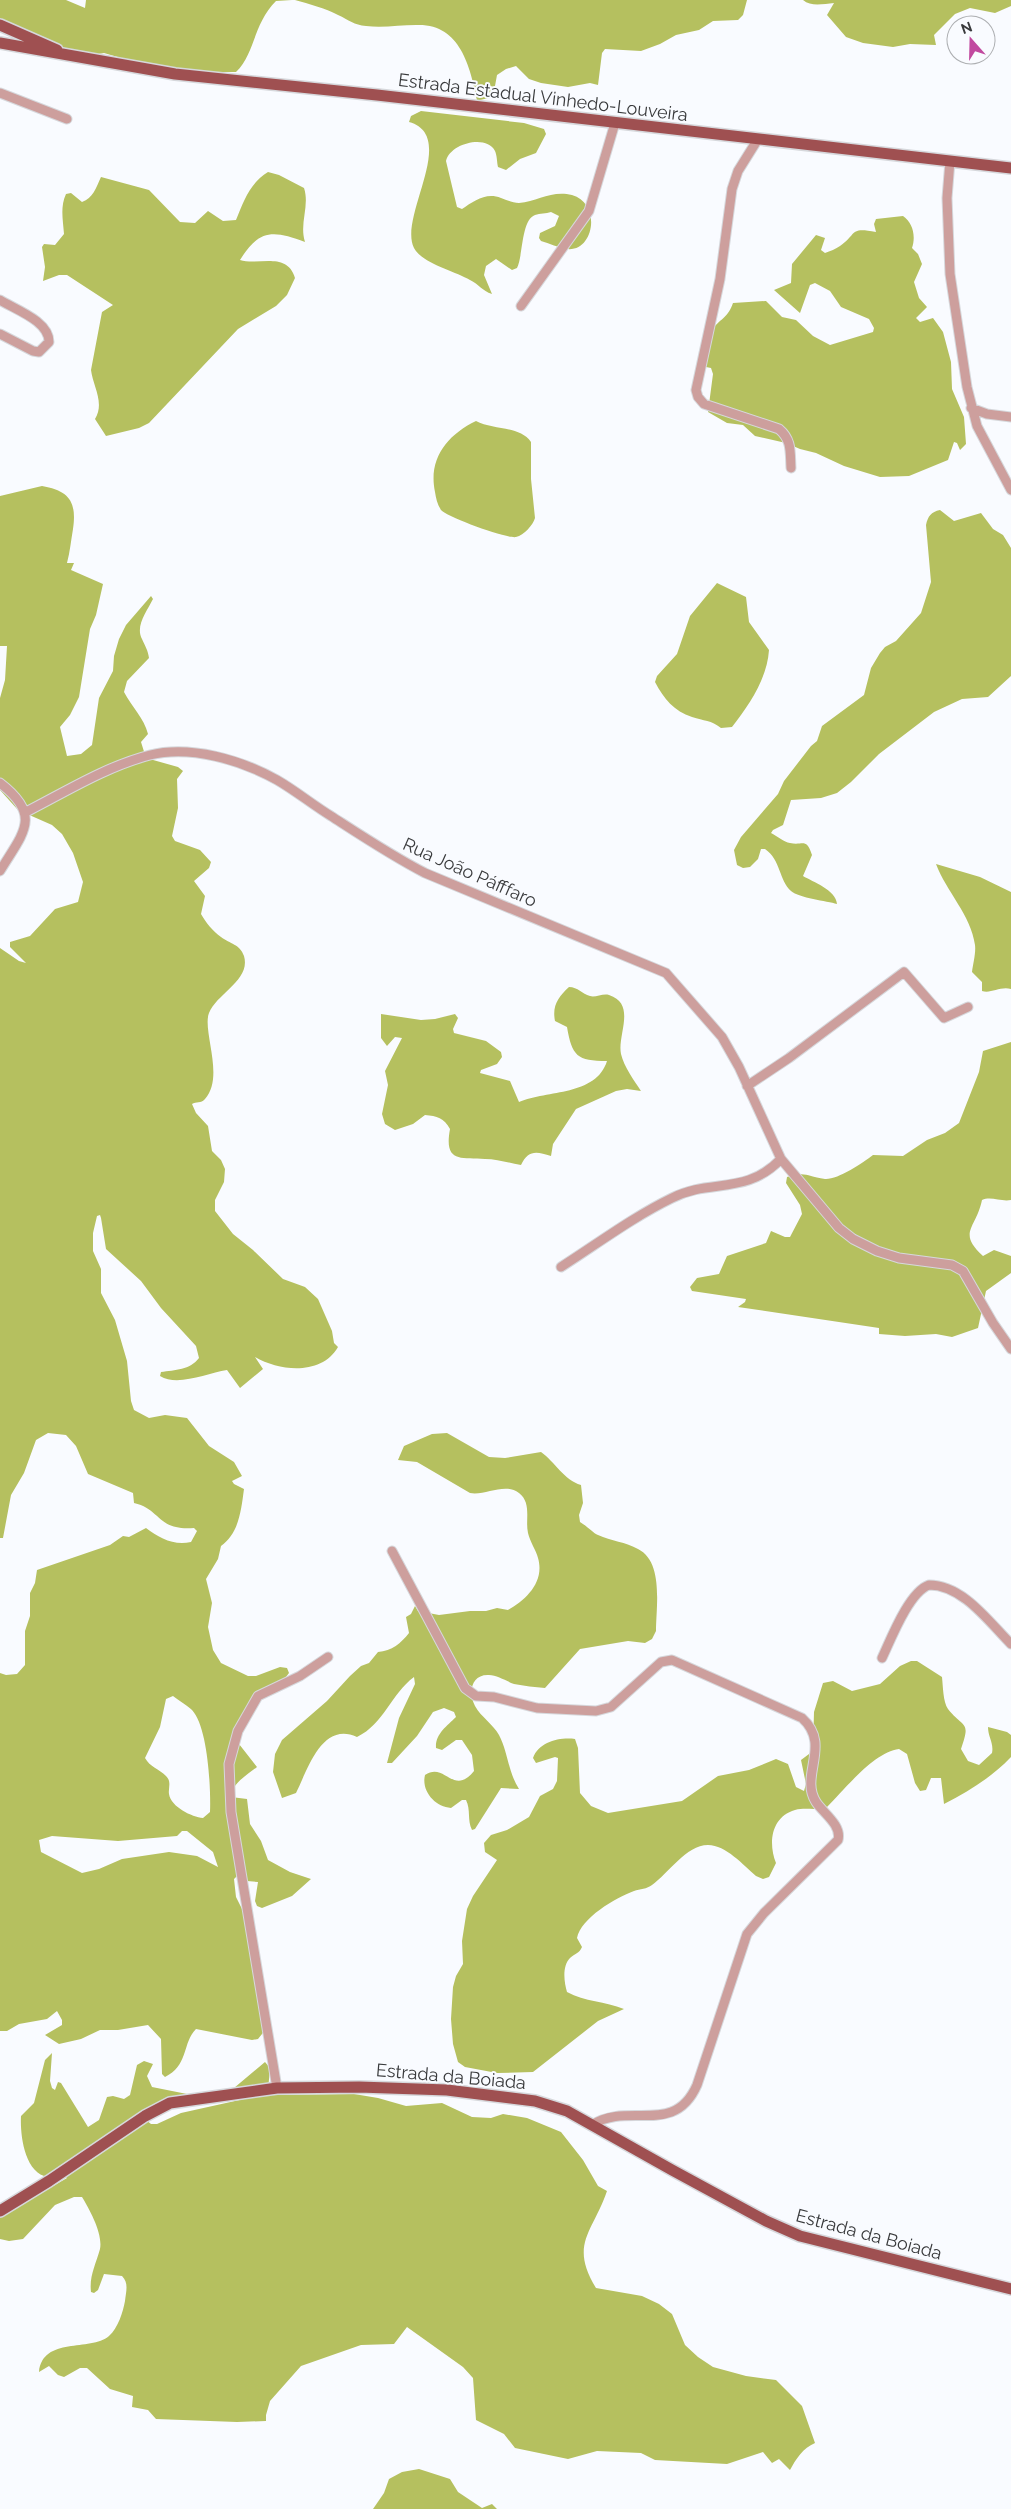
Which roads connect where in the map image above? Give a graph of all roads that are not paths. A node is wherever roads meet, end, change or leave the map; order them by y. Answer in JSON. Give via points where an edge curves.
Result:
{"nodes":[{"id":1,"x":0,"y":25,"type":"edge"},
{"id":2,"x":0,"y":43,"type":"edge"},
{"id":3,"x":72,"y":57,"type":"junction"},
{"id":4,"x":0,"y":93,"type":"edge"},
{"id":5,"x":68,"y":119,"type":"dead end"},
{"id":6,"x":615,"y":123,"type":"junction"},
{"id":7,"x":758,"y":139,"type":"junction"},
{"id":8,"x":950,"y":161,"type":"junction"},
{"id":9,"x":1011,"y":168,"type":"edge"},
{"id":10,"x":0,"y":300,"type":"edge"},
{"id":11,"x":521,"y":306,"type":"dead end"},
{"id":12,"x":0,"y":334,"type":"edge"},
{"id":13,"x":971,"y":408,"type":"junction"},
{"id":14,"x":1011,"y":417,"type":"edge"},
{"id":15,"x":790,"y":468,"type":"dead end"},
{"id":16,"x":1011,"y":490,"type":"edge"},
{"id":17,"x":0,"y":783,"type":"edge"},
{"id":18,"x":26,"y":812,"type":"junction"},
{"id":19,"x":0,"y":872,"type":"edge"},
{"id":20,"x":968,"y":1008,"type":"dead end"},
{"id":21,"x":747,"y":1086,"type":"junction"},
{"id":22,"x":781,"y":1159,"type":"junction"},
{"id":23,"x":561,"y":1267,"type":"dead end"},
{"id":24,"x":1011,"y":1349,"type":"edge"},
{"id":25,"x":392,"y":1551,"type":"dead end"},
{"id":26,"x":1011,"y":1644,"type":"edge"},
{"id":27,"x":328,"y":1658,"type":"dead end"},
{"id":28,"x":882,"y":1658,"type":"dead end"},
{"id":29,"x":277,"y":2088,"type":"junction"},
{"id":30,"x":592,"y":2125,"type":"junction"},
{"id":31,"x":0,"y":2210,"type":"edge"},
{"id":32,"x":1011,"y":2289,"type":"edge"}],
"edges":[{"from":1,"to":3,"type":"main road","name":"Estrada Estadual Vinhedo-Louveira"},
{"from":2,"to":3,"type":"main road","name":"Estrada Estadual Vinhedo-Louveira"},
{"from":3,"to":6,"type":"main road","name":"Estrada Estadual Vinhedo-Louveira","via":[[175,74]]},
{"from":4,"to":5,"type":"street"},
{"from":6,"to":7,"type":"main road","name":"Estrada Estadual Vinhedo-Louveira"},
{"from":6,"to":11,"type":"street","via":[[589,212]]},
{"from":7,"to":8,"type":"main road","name":"Estrada Estadual Vinhedo-Louveira"},
{"from":7,"to":15,"type":"street","via":[[738,171],[732,189],[720,279],[696,390],[704,404],[784,433],[789,441]]},
{"from":8,"to":9,"type":"main road","name":"Estrada Estadual Vinhedo-Louveira"},
{"from":8,"to":13,"type":"street","via":[[947,198],[950,274]]},
{"from":10,"to":12,"type":"street","via":[[40,324],[49,335],[49,342],[38,352]]},
{"from":13,"to":14,"type":"street"},
{"from":13,"to":16,"type":"street"},
{"from":17,"to":18,"type":"street","via":[[21,802]]},
{"from":18,"to":19,"type":"street","via":[[22,836]]},
{"from":18,"to":21,"type":"street","name":"Rua João Páfffaro","via":[[94,778],[152,755],[182,752],[246,765],[279,781],[389,854],[425,873],[666,973],[722,1037]]},
{"from":20,"to":21,"type":"street","via":[[944,1018],[908,974],[902,973]]},
{"from":21,"to":22,"type":"street","name":"Rua João Páfffaro"},
{"from":22,"to":23,"type":"street","via":[[773,1168],[748,1182],[673,1197]]},
{"from":22,"to":24,"type":"street","name":"Rua João Páfffaro","via":[[839,1228],[853,1238],[899,1258],[952,1265],[963,1271]]},
{"from":25,"to":30,"type":"street","via":[[465,1688],[476,1696],[537,1708],[601,1711],[611,1707],[661,1662],[672,1660],[802,1718],[812,1730],[816,1751],[811,1790],[837,1829],[838,1840],[747,1934],[696,2085],[686,2104],[667,2114],[610,2116]]},
{"from":26,"to":28,"type":"street","via":[[965,1599],[948,1588],[928,1585],[918,1591]]},
{"from":27,"to":29,"type":"street","via":[[258,1696],[238,1731],[229,1764],[231,1812]]},
{"from":29,"to":30,"type":"main road","name":"Estrada da Boiada","via":[[359,2086],[486,2094],[535,2101]]},
{"from":29,"to":31,"type":"main road","name":"Estrada da Boiada","via":[[180,2100],[161,2107],[49,2182]]},
{"from":30,"to":32,"type":"main road","name":"Estrada da Boiada","via":[[789,2232]]}]}
